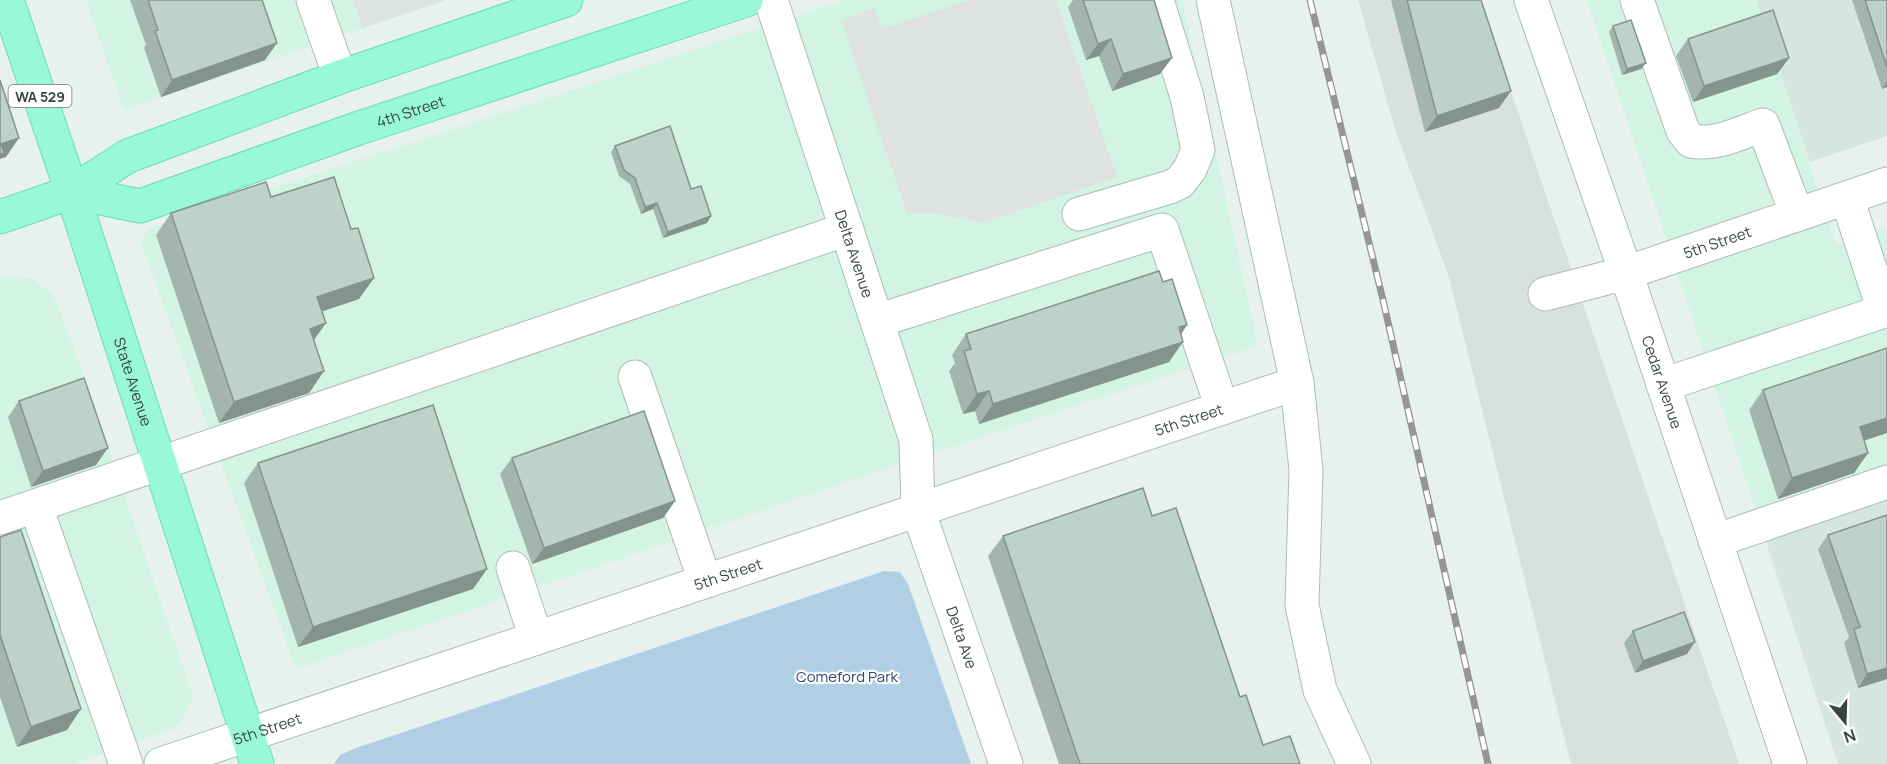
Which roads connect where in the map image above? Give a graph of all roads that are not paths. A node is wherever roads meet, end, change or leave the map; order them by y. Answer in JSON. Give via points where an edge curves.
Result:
{"nodes":[{"id":1,"x":7,"y":0,"type":"edge"},
{"id":2,"x":313,"y":0,"type":"edge"},
{"id":3,"x":566,"y":0,"type":"edge"},
{"id":4,"x":746,"y":0,"type":"edge"},
{"id":5,"x":771,"y":0,"type":"edge"},
{"id":6,"x":1156,"y":0,"type":"edge"},
{"id":7,"x":1213,"y":0,"type":"edge"},
{"id":8,"x":1636,"y":0,"type":"edge"},
{"id":9,"x":1535,"y":1,"type":"edge"},
{"id":10,"x":340,"y":76,"type":"junction"},
{"id":11,"x":1887,"y":184,"type":"edge"},
{"id":12,"x":72,"y":192,"type":"junction"},
{"id":13,"x":1847,"y":198,"type":"junction"},
{"id":14,"x":1079,"y":214,"type":"dead end"},
{"id":15,"x":1797,"y":215,"type":"junction"},
{"id":16,"x":0,"y":217,"type":"edge"},
{"id":17,"x":847,"y":229,"type":"junction"},
{"id":18,"x":1626,"y":273,"type":"junction"},
{"id":19,"x":1545,"y":294,"type":"dead end"},
{"id":20,"x":877,"y":321,"type":"junction"},
{"id":21,"x":635,"y":377,"type":"dead end"},
{"id":22,"x":1297,"y":383,"type":"junction"},
{"id":23,"x":1663,"y":384,"type":"junction"},
{"id":24,"x":1222,"y":408,"type":"junction"},
{"id":25,"x":160,"y":465,"type":"junction"},
{"id":26,"x":1887,"y":482,"type":"edge"},
{"id":27,"x":36,"y":507,"type":"junction"},
{"id":28,"x":918,"y":510,"type":"junction"},
{"id":29,"x":0,"y":518,"type":"edge"},
{"id":30,"x":1716,"y":541,"type":"junction"},
{"id":31,"x":513,"y":568,"type":"dead end"},
{"id":32,"x":705,"y":581,"type":"junction"},
{"id":33,"x":536,"y":638,"type":"junction"},
{"id":34,"x":252,"y":750,"type":"edge"},
{"id":35,"x":126,"y":764,"type":"edge"},
{"id":36,"x":161,"y":764,"type":"edge"},
{"id":37,"x":1006,"y":764,"type":"edge"},
{"id":38,"x":1354,"y":764,"type":"edge"},
{"id":39,"x":1790,"y":764,"type":"edge"}],
"edges":[{"from":1,"to":12,"type":"main road","name":"State Avenue","number":"WA 529"},
{"from":2,"to":10,"type":"street"},
{"from":3,"to":10,"type":"main road"},
{"from":4,"to":12,"type":"main road","name":"4th Street","via":[[359,128],[140,206]]},
{"from":5,"to":17,"type":"street","name":"Delta Avenue"},
{"from":6,"to":14,"type":"street","via":[[1187,97],[1198,150],[1180,182]]},
{"from":7,"to":22,"type":"street"},
{"from":8,"to":15,"type":"street","via":[[1683,131],[1691,141],[1704,144],[1763,125]]},
{"from":9,"to":18,"type":"street","name":"Cedar Avenue"},
{"from":10,"to":12,"type":"main road","via":[[128,156]]},
{"from":11,"to":13,"type":"street","name":"5th Street"},
{"from":12,"to":16,"type":"main road"},
{"from":12,"to":25,"type":"main road","name":"State Avenue"},
{"from":13,"to":15,"type":"street","name":"5th Street"},
{"from":13,"to":23,"type":"street","via":[[1884,311]]},
{"from":15,"to":18,"type":"street","name":"5th Street"},
{"from":17,"to":20,"type":"street","name":"Delta Avenue"},
{"from":17,"to":25,"type":"street"},
{"from":18,"to":19,"type":"street","name":"5th Street"},
{"from":18,"to":23,"type":"street","name":"Cedar Avenue"},
{"from":20,"to":24,"type":"street","via":[[1162,230]]},
{"from":20,"to":28,"type":"street","name":"Delta Avenue","via":[[916,440]]},
{"from":21,"to":32,"type":"street"},
{"from":22,"to":24,"type":"street","name":"5th Street"},
{"from":22,"to":38,"type":"street","via":[[1306,470],[1302,605],[1320,690]]},
{"from":23,"to":30,"type":"street","name":"Cedar Avenue"},
{"from":24,"to":28,"type":"street","name":"5th Street"},
{"from":25,"to":27,"type":"street"},
{"from":25,"to":34,"type":"main road","name":"State Avenue"},
{"from":26,"to":30,"type":"street"},
{"from":27,"to":29,"type":"street"},
{"from":27,"to":35,"type":"street"},
{"from":28,"to":32,"type":"street","name":"5th Street"},
{"from":28,"to":37,"type":"street","name":"Delta Ave"},
{"from":30,"to":39,"type":"street","name":"Cedar Avenue"},
{"from":31,"to":33,"type":"street"},
{"from":32,"to":33,"type":"street","name":"5th Street"},
{"from":33,"to":34,"type":"street","name":"5th Street"},
{"from":34,"to":36,"type":"street","name":"5th Street"}]}
